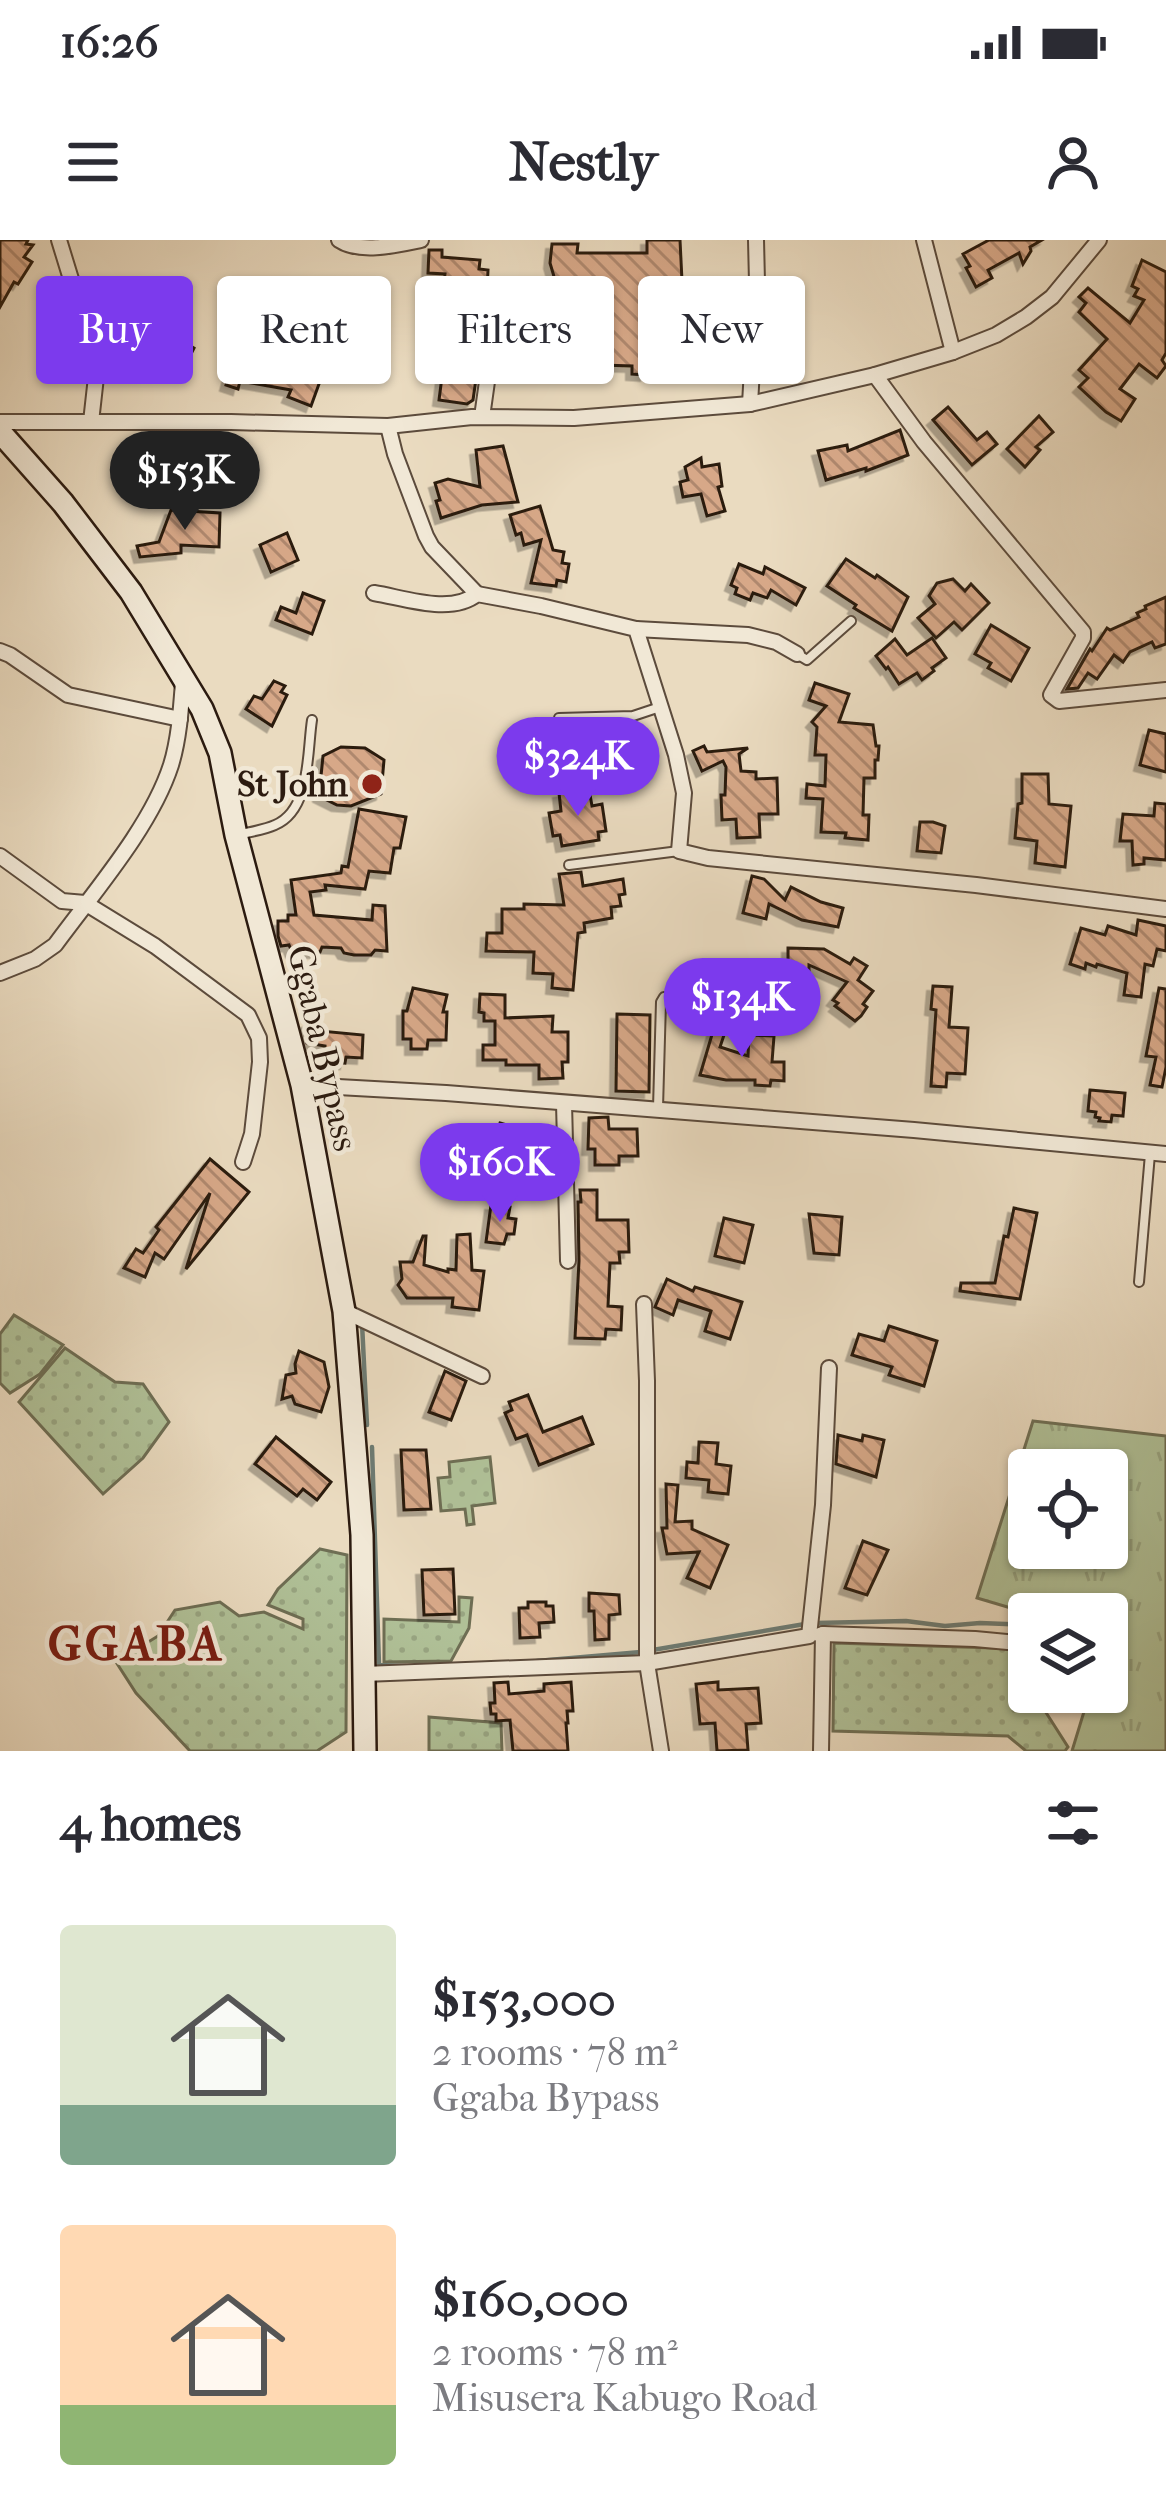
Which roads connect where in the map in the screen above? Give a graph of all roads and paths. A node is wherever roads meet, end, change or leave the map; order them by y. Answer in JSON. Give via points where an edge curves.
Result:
{"nodes":[{"id":1,"x":59,"y":240,"type":"edge"},
{"id":2,"x":340,"y":240,"type":"edge"},
{"id":3,"x":756,"y":240,"type":"edge"},
{"id":4,"x":924,"y":240,"type":"edge"},
{"id":5,"x":1099,"y":240,"type":"edge"},
{"id":6,"x":412,"y":241,"type":"edge"},
{"id":7,"x":953,"y":352,"type":"junction"},
{"id":8,"x":875,"y":375,"type":"junction"},
{"id":9,"x":487,"y":384,"type":"edge"},
{"id":10,"x":750,"y":404,"type":"junction"},
{"id":11,"x":482,"y":417,"type":"junction"},
{"id":12,"x":0,"y":422,"type":"edge"},
{"id":13,"x":92,"y":422,"type":"junction"},
{"id":14,"x":388,"y":426,"type":"junction"},
{"id":15,"x":0,"y":432,"type":"edge"},
{"id":16,"x":374,"y":593,"type":"dead end"},
{"id":17,"x":477,"y":594,"type":"junction"},
{"id":18,"x":851,"y":621,"type":"dead end"},
{"id":19,"x":636,"y":629,"type":"junction"},
{"id":20,"x":0,"y":651,"type":"edge"},
{"id":21,"x":797,"y":654,"type":"joint"},
{"id":22,"x":183,"y":680,"type":"junction"},
{"id":23,"x":1166,"y":690,"type":"edge"},
{"id":24,"x":659,"y":707,"type":"junction"},
{"id":25,"x":560,"y":718,"type":"dead end"},
{"id":26,"x":180,"y":719,"type":"junction"},
{"id":27,"x":312,"y":720,"type":"dead end"},
{"id":28,"x":236,"y":835,"type":"junction"},
{"id":29,"x":680,"y":851,"type":"junction"},
{"id":30,"x":0,"y":856,"type":"edge"},
{"id":31,"x":569,"y":865,"type":"dead end"},
{"id":32,"x":85,"y":903,"type":"junction"},
{"id":33,"x":1166,"y":909,"type":"edge"},
{"id":34,"x":5,"y":968,"type":"edge"},
{"id":35,"x":776,"y":974,"type":"dead end"},
{"id":36,"x":302,"y":1085,"type":"junction"},
{"id":37,"x":564,"y":1103,"type":"junction"},
{"id":38,"x":658,"y":1110,"type":"junction"},
{"id":39,"x":1158,"y":1154,"type":"edge"},
{"id":40,"x":243,"y":1162,"type":"dead end"},
{"id":41,"x":568,"y":1262,"type":"dead end"},
{"id":42,"x":1139,"y":1282,"type":"dead end"},
{"id":43,"x":644,"y":1304,"type":"dead end"},
{"id":44,"x":344,"y":1311,"type":"junction"},
{"id":45,"x":829,"y":1368,"type":"dead end"},
{"id":46,"x":482,"y":1376,"type":"dead end"},
{"id":47,"x":816,"y":1635,"type":"junction"},
{"id":48,"x":1008,"y":1642,"type":"edge"},
{"id":49,"x":647,"y":1663,"type":"junction"},
{"id":50,"x":364,"y":1673,"type":"junction"},
{"id":51,"x":364,"y":1751,"type":"edge"},
{"id":52,"x":661,"y":1751,"type":"edge"},
{"id":53,"x":821,"y":1751,"type":"edge"}],
"edges":[{"from":1,"to":13,"type":"street","via":[[93,351]]},
{"from":2,"to":6,"type":"street"},
{"from":3,"to":10,"type":"street"},
{"from":4,"to":7,"type":"street"},
{"from":5,"to":7,"type":"street","via":[[1052,297]]},
{"from":7,"to":8,"type":"street"},
{"from":8,"to":10,"type":"street"},
{"from":8,"to":23,"type":"street","via":[[1083,632],[1054,699]]},
{"from":9,"to":11,"type":"street"},
{"from":10,"to":11,"type":"street"},
{"from":11,"to":14,"type":"street"},
{"from":12,"to":13,"type":"street"},
{"from":13,"to":14,"type":"street"},
{"from":14,"to":17,"type":"street","via":[[425,536]]},
{"from":15,"to":22,"type":"street","name":"Ggaba Bypass","via":[[100,548]]},
{"from":16,"to":17,"type":"street","via":[[452,605]]},
{"from":17,"to":19,"type":"street"},
{"from":18,"to":21,"type":"lane","via":[[807,660]]},
{"from":19,"to":21,"type":"street","via":[[754,636]]},
{"from":19,"to":24,"type":"street"},
{"from":20,"to":26,"type":"street","via":[[68,695]]},
{"from":22,"to":26,"type":"street"},
{"from":22,"to":28,"type":"street","name":"Ggaba Bypass","via":[[212,728]]},
{"from":24,"to":25,"type":"lane","via":[[633,716]]},
{"from":24,"to":29,"type":"street","via":[[684,793]]},
{"from":26,"to":32,"type":"street","via":[[170,766],[142,825]]},
{"from":27,"to":28,"type":"lane","via":[[301,798],[290,816]]},
{"from":28,"to":36,"type":"street","name":"Ggaba Bypass"},
{"from":29,"to":31,"type":"lane"},
{"from":29,"to":33,"type":"street"},
{"from":30,"to":32,"type":"street","via":[[62,901]]},
{"from":32,"to":34,"type":"street","via":[[55,945]]},
{"from":32,"to":40,"type":"street","via":[[248,1015],[260,1062]]},
{"from":35,"to":38,"type":"lane","via":[[764,1019],[664,997]]},
{"from":36,"to":37,"type":"street"},
{"from":36,"to":44,"type":"street","name":"Ggaba Bypass"},
{"from":37,"to":38,"type":"street"},
{"from":37,"to":41,"type":"street"},
{"from":38,"to":39,"type":"street"},
{"from":39,"to":42,"type":"lane"},
{"from":43,"to":49,"type":"street"},
{"from":44,"to":46,"type":"street"},
{"from":44,"to":50,"type":"street","name":"Ggaba Bypass"},
{"from":45,"to":47,"type":"street"},
{"from":47,"to":48,"type":"street"},
{"from":47,"to":49,"type":"street"},
{"from":47,"to":53,"type":"street"},
{"from":49,"to":50,"type":"street"},
{"from":49,"to":52,"type":"street"},
{"from":50,"to":51,"type":"street","name":"Ggaba Bypass"}]}
